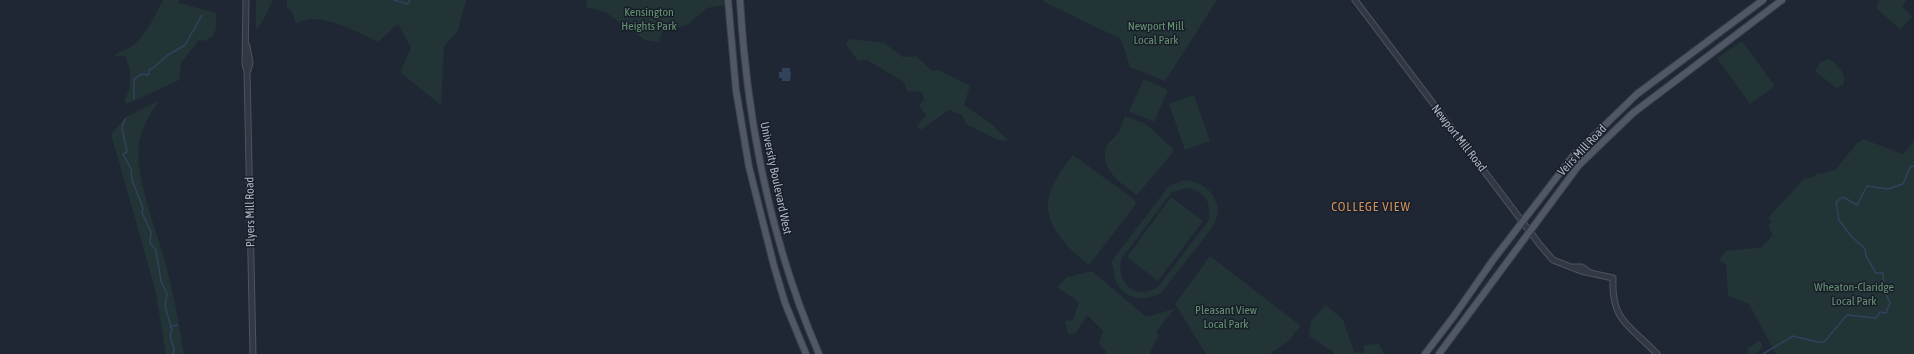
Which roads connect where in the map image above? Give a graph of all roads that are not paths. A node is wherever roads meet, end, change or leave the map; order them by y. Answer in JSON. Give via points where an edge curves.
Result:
{"nodes":[{"id":1,"x":246,"y":0,"type":"edge"},
{"id":2,"x":728,"y":0,"type":"edge"},
{"id":3,"x":740,"y":0,"type":"edge"},
{"id":4,"x":1354,"y":0,"type":"edge"},
{"id":5,"x":1763,"y":0,"type":"edge"},
{"id":6,"x":1782,"y":0,"type":"edge"},
{"id":7,"x":1524,"y":222,"type":"junction"},
{"id":8,"x":1529,"y":231,"type":"junction"},
{"id":9,"x":253,"y":354,"type":"edge"},
{"id":10,"x":806,"y":354,"type":"edge"},
{"id":11,"x":819,"y":354,"type":"edge"},
{"id":12,"x":1425,"y":354,"type":"edge"},
{"id":13,"x":1439,"y":354,"type":"edge"},
{"id":14,"x":1657,"y":354,"type":"edge"}],
"edges":[{"from":1,"to":9,"type":"street","name":"Plyers Mill Road","via":[[250,63],[247,71]]},
{"from":2,"to":10,"type":"main road","name":"University Boulevard West","via":[[736,90],[749,167],[785,303]]},
{"from":3,"to":11,"type":"main road","name":"University Boulevard West","via":[[743,46],[758,158],[783,259],[798,305]]},
{"from":4,"to":7,"type":"street","name":"Newport Mill Road"},
{"from":5,"to":7,"type":"main road","name":"Veirs Mill Road","via":[[1638,94],[1573,156]]},
{"from":6,"to":8,"type":"main road","name":"Veirs Mill Road","via":[[1633,113],[1579,165]]},
{"from":7,"to":8,"type":"street","name":"Newport Mill Road"},
{"from":7,"to":12,"type":"main road","name":"Veirs Mill Road"},
{"from":8,"to":13,"type":"main road","name":"Veirs Mill Road"},
{"from":8,"to":14,"type":"street","name":"Newport Mill Road","via":[[1553,260],[1613,278],[1612,295],[1616,312]]}]}
